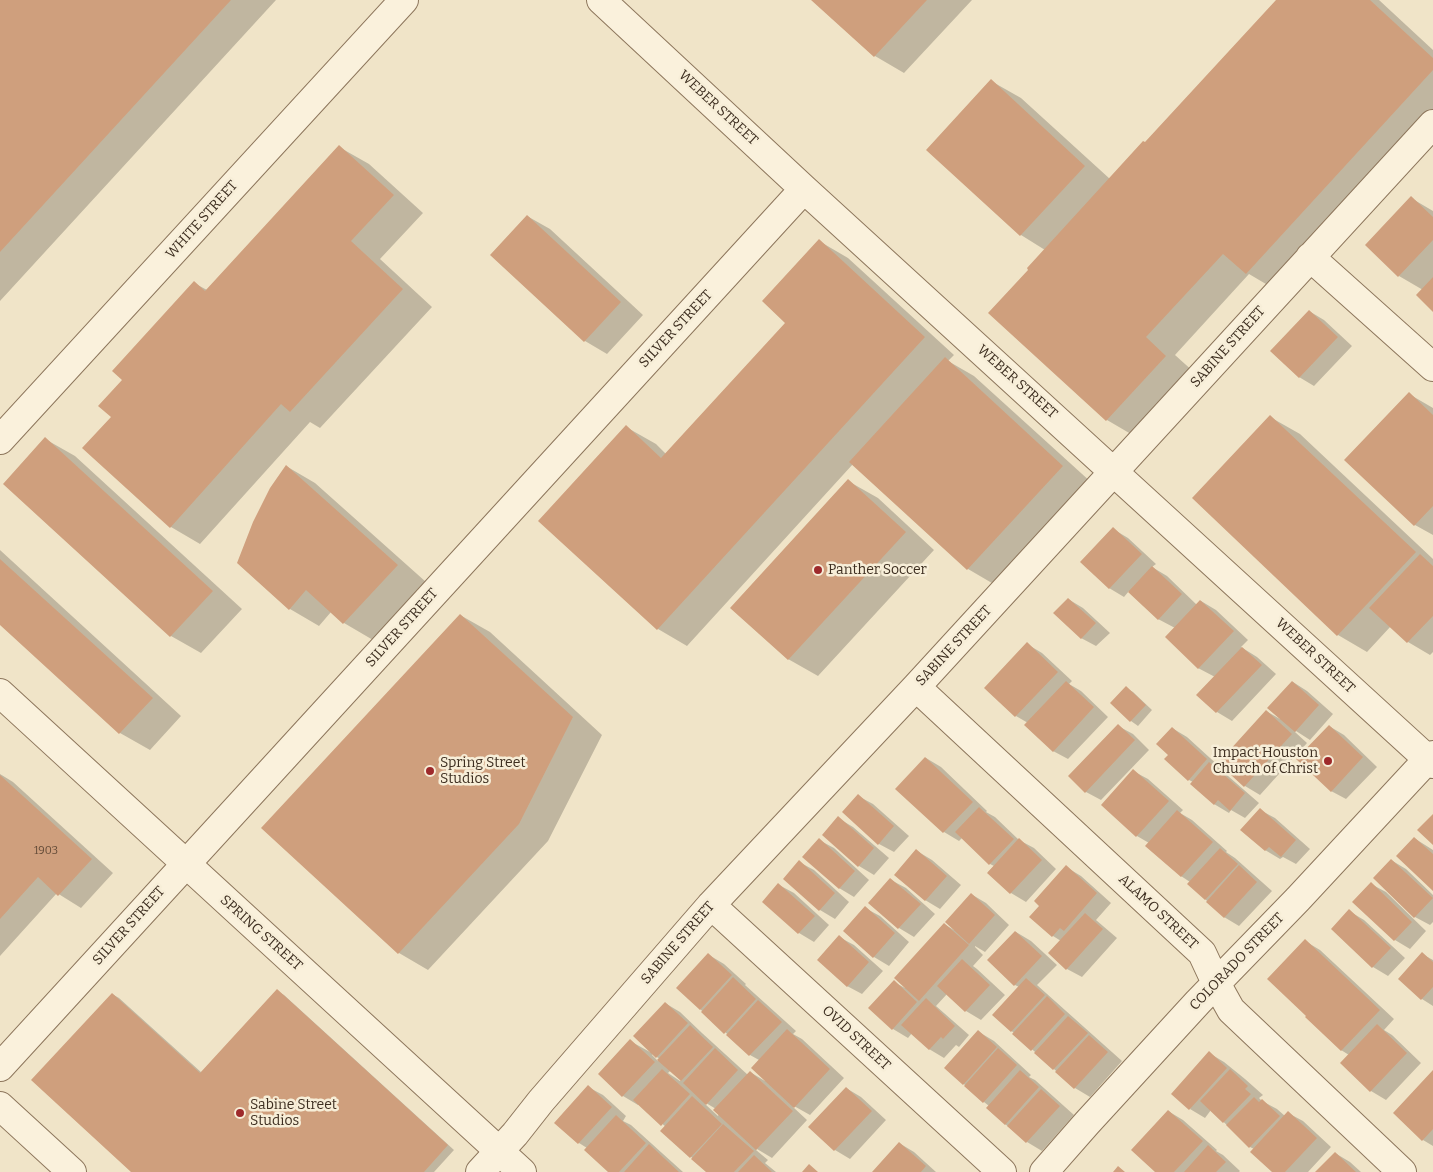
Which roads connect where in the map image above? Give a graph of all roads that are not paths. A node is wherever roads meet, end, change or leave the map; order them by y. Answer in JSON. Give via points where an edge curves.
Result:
{"nodes":[{"id":1,"x":404,"y":0,"type":"edge"},
{"id":2,"x":601,"y":0,"type":"edge"},
{"id":3,"x":1433,"y":124,"type":"edge"},
{"id":4,"x":804,"y":189,"type":"junction"},
{"id":5,"x":1310,"y":257,"type":"junction"},
{"id":6,"x":1433,"y":367,"type":"edge"},
{"id":7,"x":0,"y":440,"type":"edge"},
{"id":8,"x":1114,"y":471,"type":"junction"},
{"id":9,"x":916,"y":687,"type":"junction"},
{"id":10,"x":0,"y":693,"type":"edge"},
{"id":11,"x":1431,"y":759,"type":"edge"},
{"id":12,"x":186,"y":864,"type":"junction"},
{"id":13,"x":711,"y":905,"type":"junction"},
{"id":14,"x":1216,"y":983,"type":"junction"},
{"id":15,"x":0,"y":1067,"type":"edge"},
{"id":16,"x":0,"y":1106,"type":"edge"},
{"id":17,"x":499,"y":1151,"type":"junction"},
{"id":18,"x":72,"y":1172,"type":"edge"},
{"id":19,"x":480,"y":1172,"type":"edge"},
{"id":20,"x":522,"y":1172,"type":"edge"},
{"id":21,"x":1002,"y":1172,"type":"edge"},
{"id":22,"x":1044,"y":1172,"type":"edge"},
{"id":23,"x":1402,"y":1172,"type":"edge"}],
"edges":[{"from":1,"to":7,"type":"street","name":"WHITE STREET"},
{"from":2,"to":4,"type":"street","name":"WEBER STREET"},
{"from":3,"to":5,"type":"street","name":"SABINE STREET"},
{"from":4,"to":8,"type":"street","name":"WEBER STREET"},
{"from":4,"to":12,"type":"street","name":"SILVER STREET"},
{"from":5,"to":6,"type":"street"},
{"from":5,"to":8,"type":"street","name":"SABINE STREET"},
{"from":8,"to":9,"type":"street","name":"SABINE STREET"},
{"from":8,"to":11,"type":"street","name":"WEBER STREET"},
{"from":9,"to":13,"type":"street","name":"SABINE STREET"},
{"from":9,"to":14,"type":"street","name":"ALAMO STREET","via":[[1202,954]]},
{"from":10,"to":12,"type":"street","name":"SPRING STREET"},
{"from":11,"to":14,"type":"street","name":"COLORADO STREET"},
{"from":12,"to":15,"type":"street","name":"SILVER STREET"},
{"from":12,"to":17,"type":"street","name":"SPRING STREET"},
{"from":13,"to":17,"type":"street","name":"SABINE STREET"},
{"from":13,"to":21,"type":"street","name":"OVID STREET"},
{"from":14,"to":22,"type":"street","name":"COLORADO STREET"},
{"from":14,"to":23,"type":"street","name":"ALAMO STREET","via":[[1231,1010]]},
{"from":16,"to":18,"type":"street"},
{"from":17,"to":19,"type":"street","name":"SABINE STREET"},
{"from":17,"to":20,"type":"street","name":"SPRING STREET"}]}
